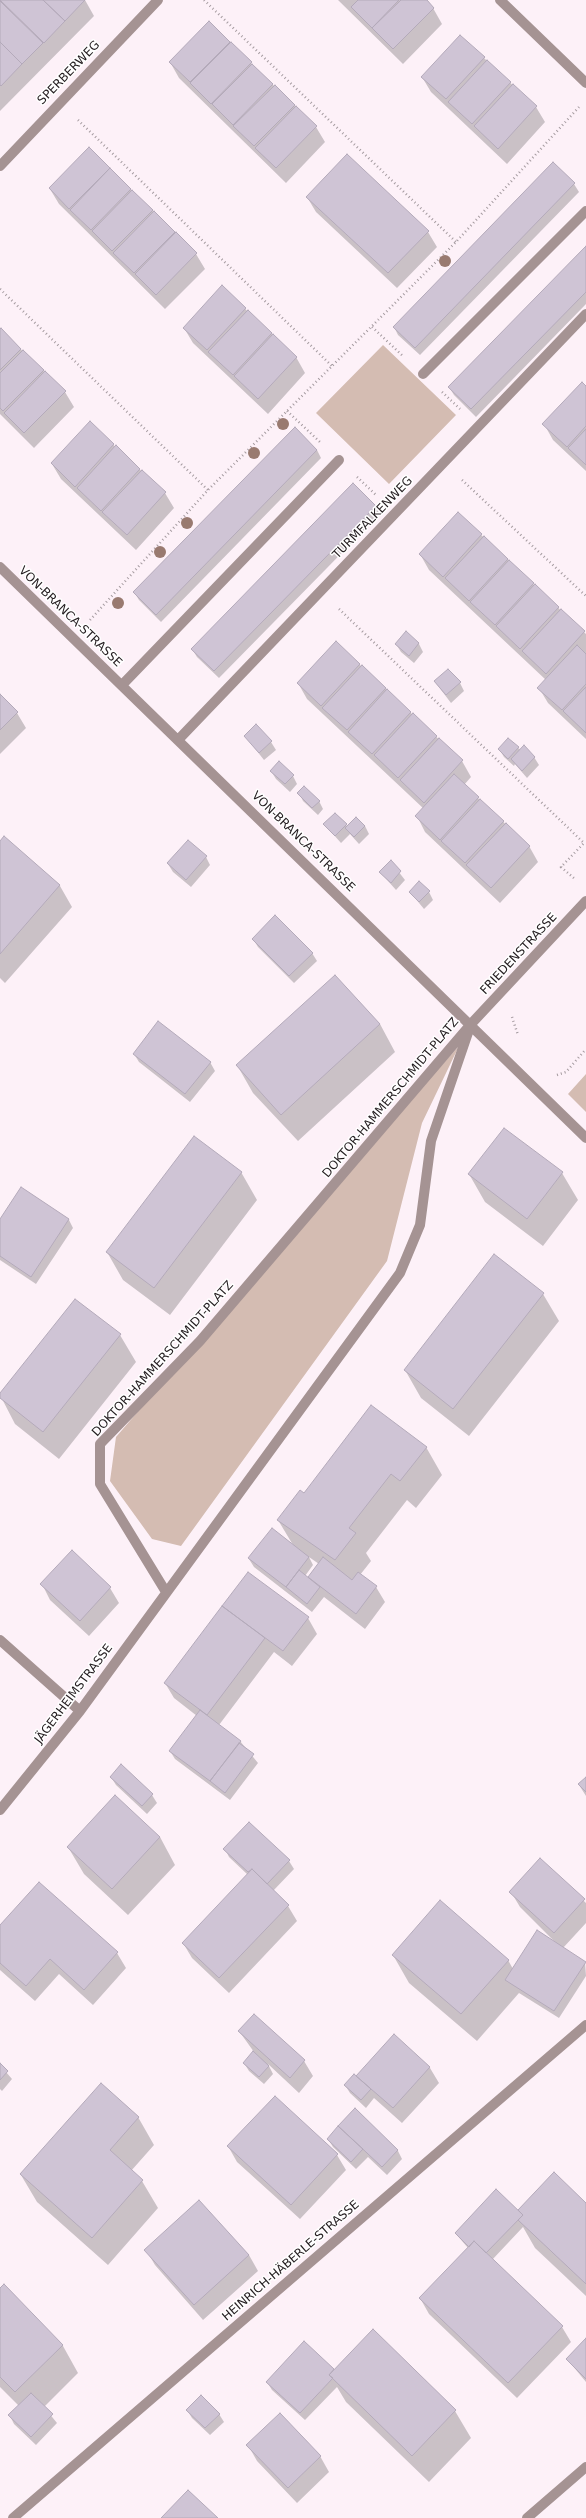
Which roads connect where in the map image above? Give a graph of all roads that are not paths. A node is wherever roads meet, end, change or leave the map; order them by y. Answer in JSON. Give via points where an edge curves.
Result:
{"nodes":[{"id":1,"x":158,"y":0,"type":"edge"},
{"id":2,"x":500,"y":0,"type":"edge"},
{"id":3,"x":586,"y":83,"type":"edge"},
{"id":4,"x":0,"y":166,"type":"edge"},
{"id":5,"x":586,"y":210,"type":"edge"},
{"id":6,"x":586,"y":314,"type":"edge"},
{"id":7,"x":423,"y":374,"type":"road end"},
{"id":8,"x":339,"y":460,"type":"road end"},
{"id":9,"x":0,"y":567,"type":"edge"},
{"id":10,"x":122,"y":685,"type":"junction"},
{"id":11,"x":178,"y":740,"type":"junction"},
{"id":12,"x":586,"y":901,"type":"edge"},
{"id":13,"x":471,"y":1024,"type":"junction"},
{"id":14,"x":586,"y":1138,"type":"edge"},
{"id":15,"x":166,"y":1592,"type":"junction"},
{"id":16,"x":0,"y":1640,"type":"edge"},
{"id":17,"x":80,"y":1711,"type":"junction"},
{"id":18,"x":0,"y":1810,"type":"edge"},
{"id":19,"x":586,"y":2025,"type":"edge"},
{"id":20,"x":586,"y":2467,"type":"edge"},
{"id":21,"x":13,"y":2518,"type":"edge"},
{"id":22,"x":527,"y":2518,"type":"edge"}],
"edges":[{"from":1,"to":4,"type":"street","name":"SPERBERWEG"},
{"from":2,"to":3,"type":"street"},
{"from":5,"to":7,"type":"street"},
{"from":6,"to":11,"type":"street","name":"TURMFALKENWEG"},
{"from":8,"to":10,"type":"street"},
{"from":9,"to":10,"type":"street","name":"VON-BRANCA-STRASSE"},
{"from":10,"to":11,"type":"street","name":"VON-BRANCA-STRASSE"},
{"from":11,"to":13,"type":"street","name":"VON-BRANCA-STRASSE"},
{"from":12,"to":13,"type":"street","name":"FRIEDENSTRASSE"},
{"from":13,"to":14,"type":"street","name":"VON-BRANCA-STRASSE"},
{"from":13,"to":15,"type":"street","name":"DOKTOR-HAMMERSCHMIDT-PLATZ","via":[[431,1141],[420,1225],[400,1273]]},
{"from":13,"to":15,"type":"street","name":"DOKTOR-HAMMERSCHMIDT-PLATZ","via":[[200,1341],[100,1444],[100,1484]]},
{"from":15,"to":17,"type":"street","name":"JÄGERHEIMSTRASSE"},
{"from":16,"to":17,"type":"street"},
{"from":17,"to":18,"type":"street","name":"JÄGERHEIMSTRASSE"},
{"from":19,"to":21,"type":"street","name":"HEINRICH-HÄBERLE-STRASSE"},
{"from":20,"to":22,"type":"street"}]}
